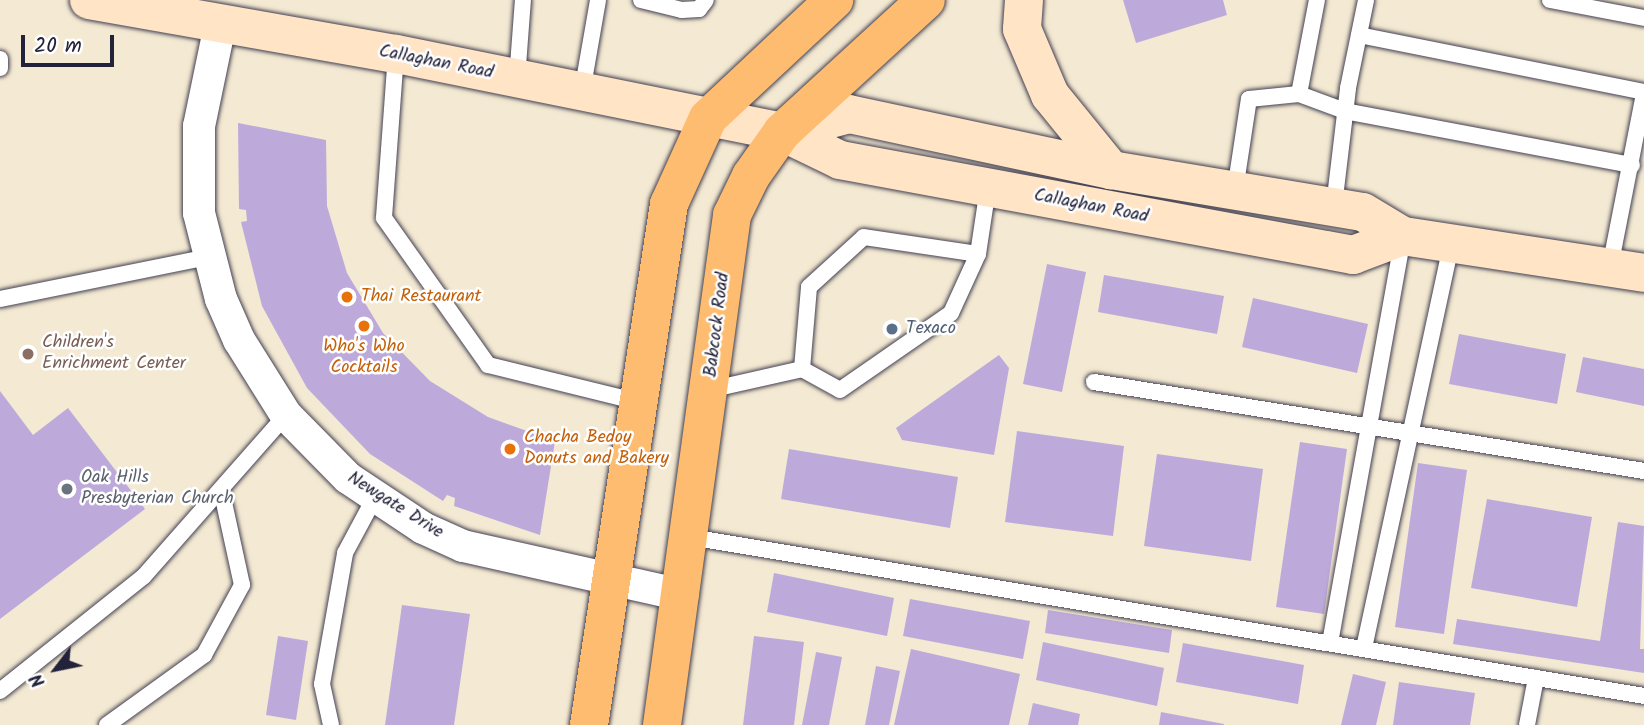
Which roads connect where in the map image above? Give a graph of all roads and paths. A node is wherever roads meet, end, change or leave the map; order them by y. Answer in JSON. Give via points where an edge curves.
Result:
{"nodes":[{"id":1,"x":89,"y":0,"type":"edge"},
{"id":2,"x":523,"y":0,"type":"edge"},
{"id":3,"x":598,"y":0,"type":"edge"},
{"id":4,"x":641,"y":0,"type":"edge"},
{"id":5,"x":706,"y":0,"type":"edge"},
{"id":6,"x":834,"y":0,"type":"edge"},
{"id":7,"x":926,"y":0,"type":"edge"},
{"id":8,"x":1024,"y":0,"type":"edge"},
{"id":9,"x":1317,"y":0,"type":"edge"},
{"id":10,"x":1366,"y":0,"type":"edge"},
{"id":11,"x":1550,"y":0,"type":"edge"},
{"id":12,"x":1644,"y":19,"type":"edge"},
{"id":13,"x":220,"y":25,"type":"junction"},
{"id":14,"x":1359,"y":35,"type":"junction"},
{"id":15,"x":396,"y":54,"type":"junction"},
{"id":16,"x":0,"y":59,"type":"edge"},
{"id":17,"x":0,"y":68,"type":"edge"},
{"id":18,"x":517,"y":79,"type":"junction"},
{"id":19,"x":582,"y":92,"type":"junction"},
{"id":20,"x":1644,"y":93,"type":"edge"},
{"id":21,"x":1299,"y":94,"type":"junction"},
{"id":22,"x":1345,"y":111,"type":"junction"},
{"id":23,"x":708,"y":118,"type":"junction"},
{"id":24,"x":782,"y":132,"type":"junction"},
{"id":25,"x":1632,"y":164,"type":"junction"},
{"id":26,"x":1111,"y":170,"type":"junction"},
{"id":27,"x":988,"y":188,"type":"junction"},
{"id":28,"x":1235,"y":190,"type":"junction"},
{"id":29,"x":1334,"y":206,"type":"junction"},
{"id":30,"x":1403,"y":236,"type":"junction"},
{"id":31,"x":1452,"y":241,"type":"junction"},
{"id":32,"x":978,"y":254,"type":"junction"},
{"id":33,"x":208,"y":257,"type":"junction"},
{"id":34,"x":1627,"y":270,"type":"edge"},
{"id":35,"x":0,"y":299,"type":"edge"},
{"id":36,"x":802,"y":369,"type":"junction"},
{"id":37,"x":1094,"y":383,"type":"dead end"},
{"id":38,"x":709,"y":390,"type":"junction"},
{"id":39,"x":639,"y":402,"type":"junction"},
{"id":40,"x":286,"y":415,"type":"junction"},
{"id":41,"x":1367,"y":427,"type":"junction"},
{"id":42,"x":1410,"y":435,"type":"junction"},
{"id":43,"x":1644,"y":471,"type":"edge"},
{"id":44,"x":221,"y":489,"type":"junction"},
{"id":45,"x":375,"y":497,"type":"junction"},
{"id":46,"x":690,"y":537,"type":"junction"},
{"id":47,"x":611,"y":583,"type":"junction"},
{"id":48,"x":682,"y":595,"type":"junction"},
{"id":49,"x":1330,"y":643,"type":"junction"},
{"id":50,"x":1364,"y":648,"type":"junction"},
{"id":51,"x":1536,"y":678,"type":"junction"},
{"id":52,"x":0,"y":691,"type":"edge"},
{"id":53,"x":1644,"y":696,"type":"edge"},
{"id":54,"x":107,"y":725,"type":"edge"},
{"id":55,"x":331,"y":725,"type":"edge"},
{"id":56,"x":589,"y":725,"type":"edge"},
{"id":57,"x":662,"y":725,"type":"edge"},
{"id":58,"x":1527,"y":725,"type":"edge"}],
"edges":[{"from":1,"to":13,"type":"main road","name":"Callaghan Road"},
{"from":2,"to":18,"type":"lane"},
{"from":3,"to":19,"type":"lane"},
{"from":4,"to":5,"type":"lane","via":[[682,10],[699,9]]},
{"from":6,"to":23,"type":"main road"},
{"from":7,"to":24,"type":"main road","name":"Babcock Road"},
{"from":8,"to":26,"type":"main road","via":[[1022,29],[1050,95]]},
{"from":9,"to":21,"type":"lane"},
{"from":10,"to":14,"type":"lane"},
{"from":11,"to":12,"type":"lane"},
{"from":13,"to":15,"type":"main road","name":"Callaghan Road"},
{"from":13,"to":33,"type":"street","name":"Newgate Drive","via":[[197,147],[198,213]]},
{"from":14,"to":20,"type":"lane"},
{"from":14,"to":22,"type":"lane"},
{"from":15,"to":18,"type":"main road","name":"Callaghan Road"},
{"from":15,"to":39,"type":"lane","via":[[384,218],[488,365]]},
{"from":16,"to":17,"type":"lane"},
{"from":18,"to":19,"type":"main road","name":"Callaghan Road"},
{"from":19,"to":23,"type":"main road","name":"Callaghan Road"},
{"from":20,"to":25,"type":"lane"},
{"from":21,"to":22,"type":"lane"},
{"from":21,"to":28,"type":"lane","via":[[1249,99]]},
{"from":22,"to":25,"type":"lane"},
{"from":22,"to":29,"type":"lane"},
{"from":23,"to":24,"type":"main road","name":"Callaghan Road"},
{"from":23,"to":39,"type":"main road","via":[[669,204]]},
{"from":24,"to":26,"type":"main road","name":"Callaghan Road","via":[[849,114]]},
{"from":24,"to":27,"type":"main road","name":"Callaghan Road","via":[[840,160]]},
{"from":24,"to":38,"type":"main road","name":"Babcock Road","via":[[751,176],[732,215]]},
{"from":25,"to":34,"type":"lane"},
{"from":26,"to":28,"type":"main road","name":"Callaghan Road"},
{"from":27,"to":30,"type":"main road","name":"Callaghan Road","via":[[1353,255]]},
{"from":27,"to":32,"type":"lane"},
{"from":28,"to":29,"type":"main road","name":"Callaghan Road"},
{"from":29,"to":30,"type":"main road","name":"Callaghan Road","via":[[1363,212]]},
{"from":30,"to":31,"type":"main road","name":"Callaghan Road"},
{"from":30,"to":41,"type":"lane"},
{"from":31,"to":34,"type":"main road","name":"Callaghan Road"},
{"from":31,"to":42,"type":"lane"},
{"from":32,"to":36,"type":"lane","via":[[951,313],[840,390]]},
{"from":32,"to":36,"type":"lane","via":[[864,237],[810,287]]},
{"from":33,"to":35,"type":"lane"},
{"from":33,"to":40,"type":"street","name":"Newgate Drive","via":[[239,340]]},
{"from":36,"to":38,"type":"lane"},
{"from":37,"to":41,"type":"lane"},
{"from":38,"to":46,"type":"main road","name":"Babcock Road"},
{"from":39,"to":47,"type":"main road"},
{"from":40,"to":44,"type":"lane"},
{"from":40,"to":45,"type":"street","name":"Newgate Drive","via":[[324,456]]},
{"from":41,"to":42,"type":"lane"},
{"from":41,"to":49,"type":"lane"},
{"from":42,"to":43,"type":"lane"},
{"from":42,"to":50,"type":"lane"},
{"from":44,"to":52,"type":"lane","via":[[144,576]]},
{"from":44,"to":54,"type":"lane","via":[[242,586],[204,655]]},
{"from":45,"to":47,"type":"street","name":"Newgate Drive","via":[[463,546]]},
{"from":45,"to":55,"type":"lane","via":[[345,553],[322,684]]},
{"from":46,"to":48,"type":"main road","name":"Babcock Road"},
{"from":46,"to":49,"type":"lane"},
{"from":47,"to":48,"type":"street","name":"Newgate Drive"},
{"from":47,"to":56,"type":"main road"},
{"from":48,"to":57,"type":"main road","name":"Babcock Road"},
{"from":49,"to":50,"type":"lane"},
{"from":50,"to":51,"type":"lane"},
{"from":51,"to":53,"type":"lane"},
{"from":51,"to":58,"type":"lane"}]}
